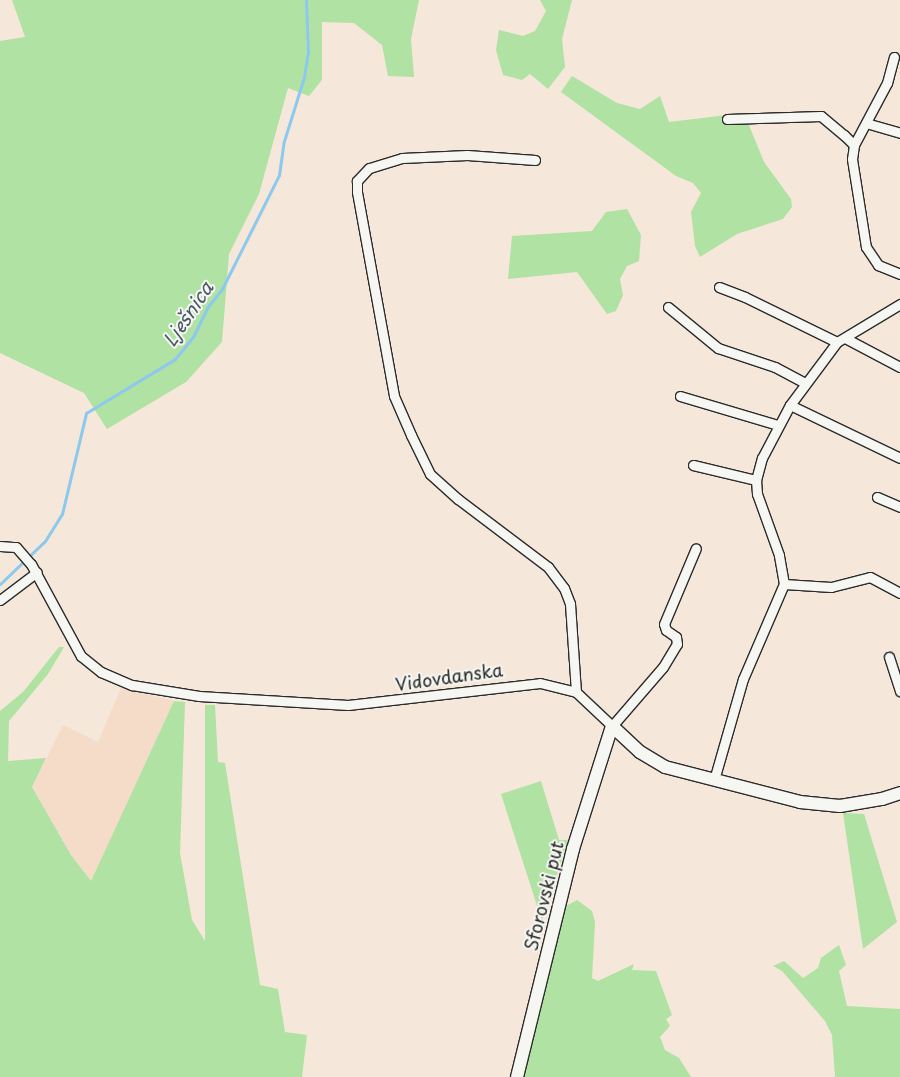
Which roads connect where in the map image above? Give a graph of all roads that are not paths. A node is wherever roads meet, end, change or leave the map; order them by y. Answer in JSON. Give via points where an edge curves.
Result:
{"nodes":[{"id":1,"x":894,"y":56,"type":"dead end"},
{"id":2,"x":727,"y":120,"type":"dead end"},
{"id":3,"x":866,"y":123,"type":"junction"},
{"id":4,"x":900,"y":133,"type":"edge"},
{"id":5,"x":854,"y":146,"type":"junction"},
{"id":6,"x":534,"y":160,"type":"dead end"},
{"id":7,"x":900,"y":274,"type":"edge"},
{"id":8,"x":719,"y":287,"type":"dead end"},
{"id":9,"x":900,"y":304,"type":"edge"},
{"id":10,"x":668,"y":307,"type":"dead end"},
{"id":11,"x":841,"y":340,"type":"junction"},
{"id":12,"x":900,"y":367,"type":"edge"},
{"id":13,"x":805,"y":383,"type":"junction"},
{"id":14,"x":680,"y":396,"type":"dead end"},
{"id":15,"x":790,"y":405,"type":"junction"},
{"id":16,"x":778,"y":425,"type":"junction"},
{"id":17,"x":900,"y":458,"type":"edge"},
{"id":18,"x":694,"y":464,"type":"dead end"},
{"id":19,"x":756,"y":480,"type":"junction"},
{"id":20,"x":877,"y":497,"type":"dead end"},
{"id":21,"x":900,"y":508,"type":"edge"},
{"id":22,"x":0,"y":546,"type":"edge"},
{"id":23,"x":696,"y":548,"type":"dead end"},
{"id":24,"x":34,"y":568,"type":"junction"},
{"id":25,"x":784,"y":584,"type":"junction"},
{"id":26,"x":900,"y":593,"type":"edge"},
{"id":27,"x":0,"y":600,"type":"edge"},
{"id":28,"x":888,"y":657,"type":"dead end"},
{"id":29,"x":900,"y":691,"type":"edge"},
{"id":30,"x":576,"y":692,"type":"junction"},
{"id":31,"x":612,"y":726,"type":"junction"},
{"id":32,"x":714,"y":780,"type":"junction"},
{"id":33,"x":900,"y":793,"type":"edge"},
{"id":34,"x":517,"y":1077,"type":"edge"}],
"edges":[{"from":1,"to":3,"type":"street","via":[[887,83]]},
{"from":2,"to":5,"type":"street","via":[[821,116]]},
{"from":3,"to":4,"type":"street"},
{"from":3,"to":5,"type":"street"},
{"from":5,"to":7,"type":"street","via":[[852,159],[866,247],[878,265]]},
{"from":6,"to":30,"type":"street","via":[[467,155],[402,158],[369,168],[357,181],[357,192],[394,396],[410,435],[430,474],[548,567],[564,588],[570,604]]},
{"from":8,"to":11,"type":"street"},
{"from":9,"to":11,"type":"street"},
{"from":10,"to":13,"type":"street","via":[[718,348],[775,367]]},
{"from":11,"to":12,"type":"street"},
{"from":11,"to":13,"type":"street"},
{"from":13,"to":15,"type":"street"},
{"from":14,"to":16,"type":"street"},
{"from":15,"to":16,"type":"street"},
{"from":15,"to":17,"type":"street"},
{"from":16,"to":19,"type":"street","via":[[762,458]]},
{"from":18,"to":19,"type":"street"},
{"from":19,"to":25,"type":"street","via":[[760,508],[779,555]]},
{"from":20,"to":21,"type":"street"},
{"from":22,"to":24,"type":"street","name":"Vidovdanska","via":[[16,547]]},
{"from":23,"to":31,"type":"street","via":[[664,624],[677,644],[663,667]]},
{"from":24,"to":27,"type":"street"},
{"from":24,"to":30,"type":"street","name":"Vidovdanska","via":[[81,656],[101,672],[132,685],[199,696],[307,705],[374,704],[530,683],[560,686]]},
{"from":25,"to":26,"type":"street","via":[[831,587],[870,577]]},
{"from":25,"to":32,"type":"street","via":[[743,679]]},
{"from":28,"to":29,"type":"street"},
{"from":30,"to":31,"type":"street","name":"Vidovdanska"},
{"from":31,"to":32,"type":"street","name":"Vidovdanska","via":[[650,759]]},
{"from":31,"to":34,"type":"street","name":"Sforovski put","via":[[573,849]]},
{"from":32,"to":33,"type":"street","name":"Vidovdanska","via":[[820,805],[860,804]]}]}
